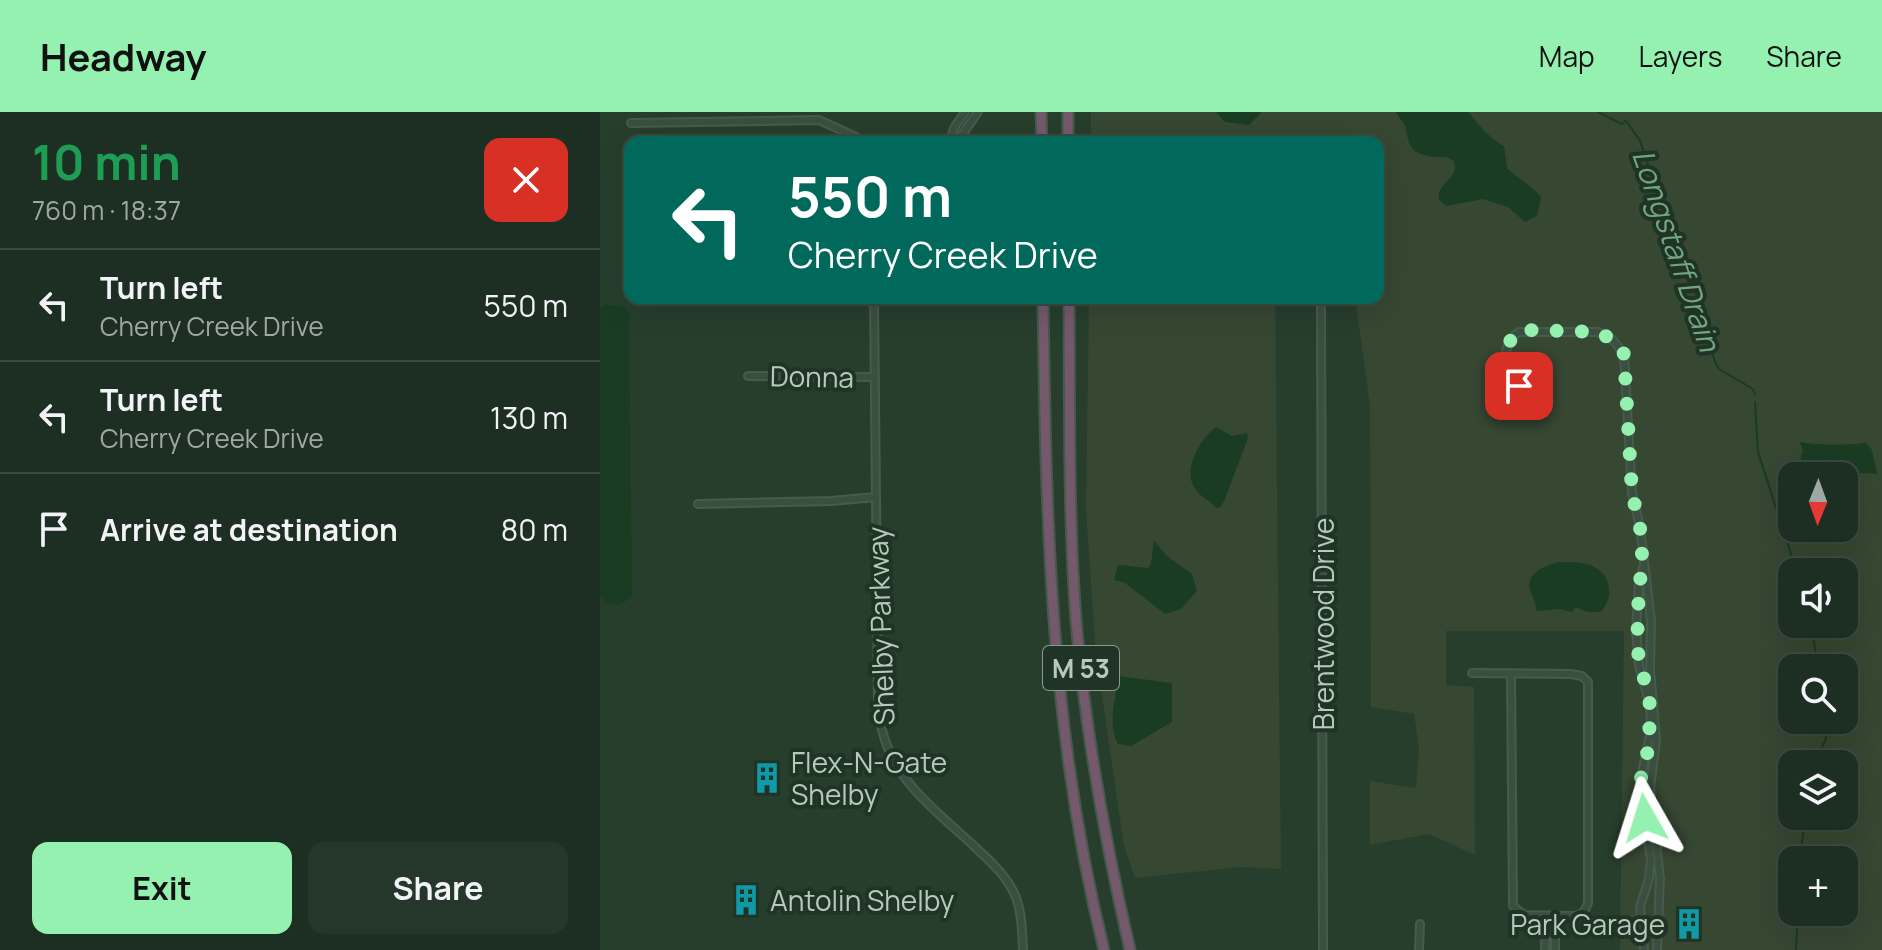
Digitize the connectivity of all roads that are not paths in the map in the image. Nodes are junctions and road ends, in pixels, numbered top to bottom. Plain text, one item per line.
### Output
1 (965, 112) edge
2 (978, 112) edge
3 (1041, 112) edge
4 (1068, 112) edge
5 (631, 123) dead end
6 (854, 136) edge
7 (951, 136) edge
8 (959, 136) edge
9 (1042, 136) edge
10 (1068, 136) edge
11 (874, 304) edge
12 (1043, 304) edge
13 (1069, 304) edge
14 (1321, 304) edge
15 (748, 376) dead end
16 (875, 377) junction
17 (1525, 387) dead end
18 (876, 497) junction
19 (698, 504) dead end
20 (1643, 568) junction
21 (1638, 600) junction
22 (1649, 600) junction
23 (1472, 673) dead end
24 (1511, 673) junction
25 (1652, 705) junction
26 (1653, 848) junction
27 (1546, 916) junction
28 (1555, 916) junction
29 (1420, 924) dead end
30 (1644, 941) junction
31 (1657, 941) junction
32 (1104, 948) edge
33 (1023, 950) edge
34 (1130, 950) edge
35 (1323, 950) edge
36 (1419, 950) edge
37 (1545, 950) edge
38 (1555, 950) edge
39 (1644, 950) edge
40 (1657, 950) edge

1 - 7 street
2 - 8 street
3 - 9 highway
4 - 10 highway
5 - 6 street
11 - 16 street, Shelby Parkway
12 - 32 highway, M 53
13 - 34 highway, M 53
14 - 35 street, Brentwood Drive
15 - 16 street, Donna
16 - 18 street, Shelby Parkway
17 - 20 street
18 - 19 street
18 - 33 street, Shelby Parkway
20 - 21 street
20 - 22 street
21 - 22 street
21 - 25 street
22 - 25 street
23 - 24 street
24 - 27 street
24 - 28 street
25 - 26 street
25 - 26 street
26 - 30 street
26 - 31 street
27 - 28 street
27 - 37 street
28 - 38 street
29 - 36 street
30 - 31 street
30 - 39 street
31 - 40 street

